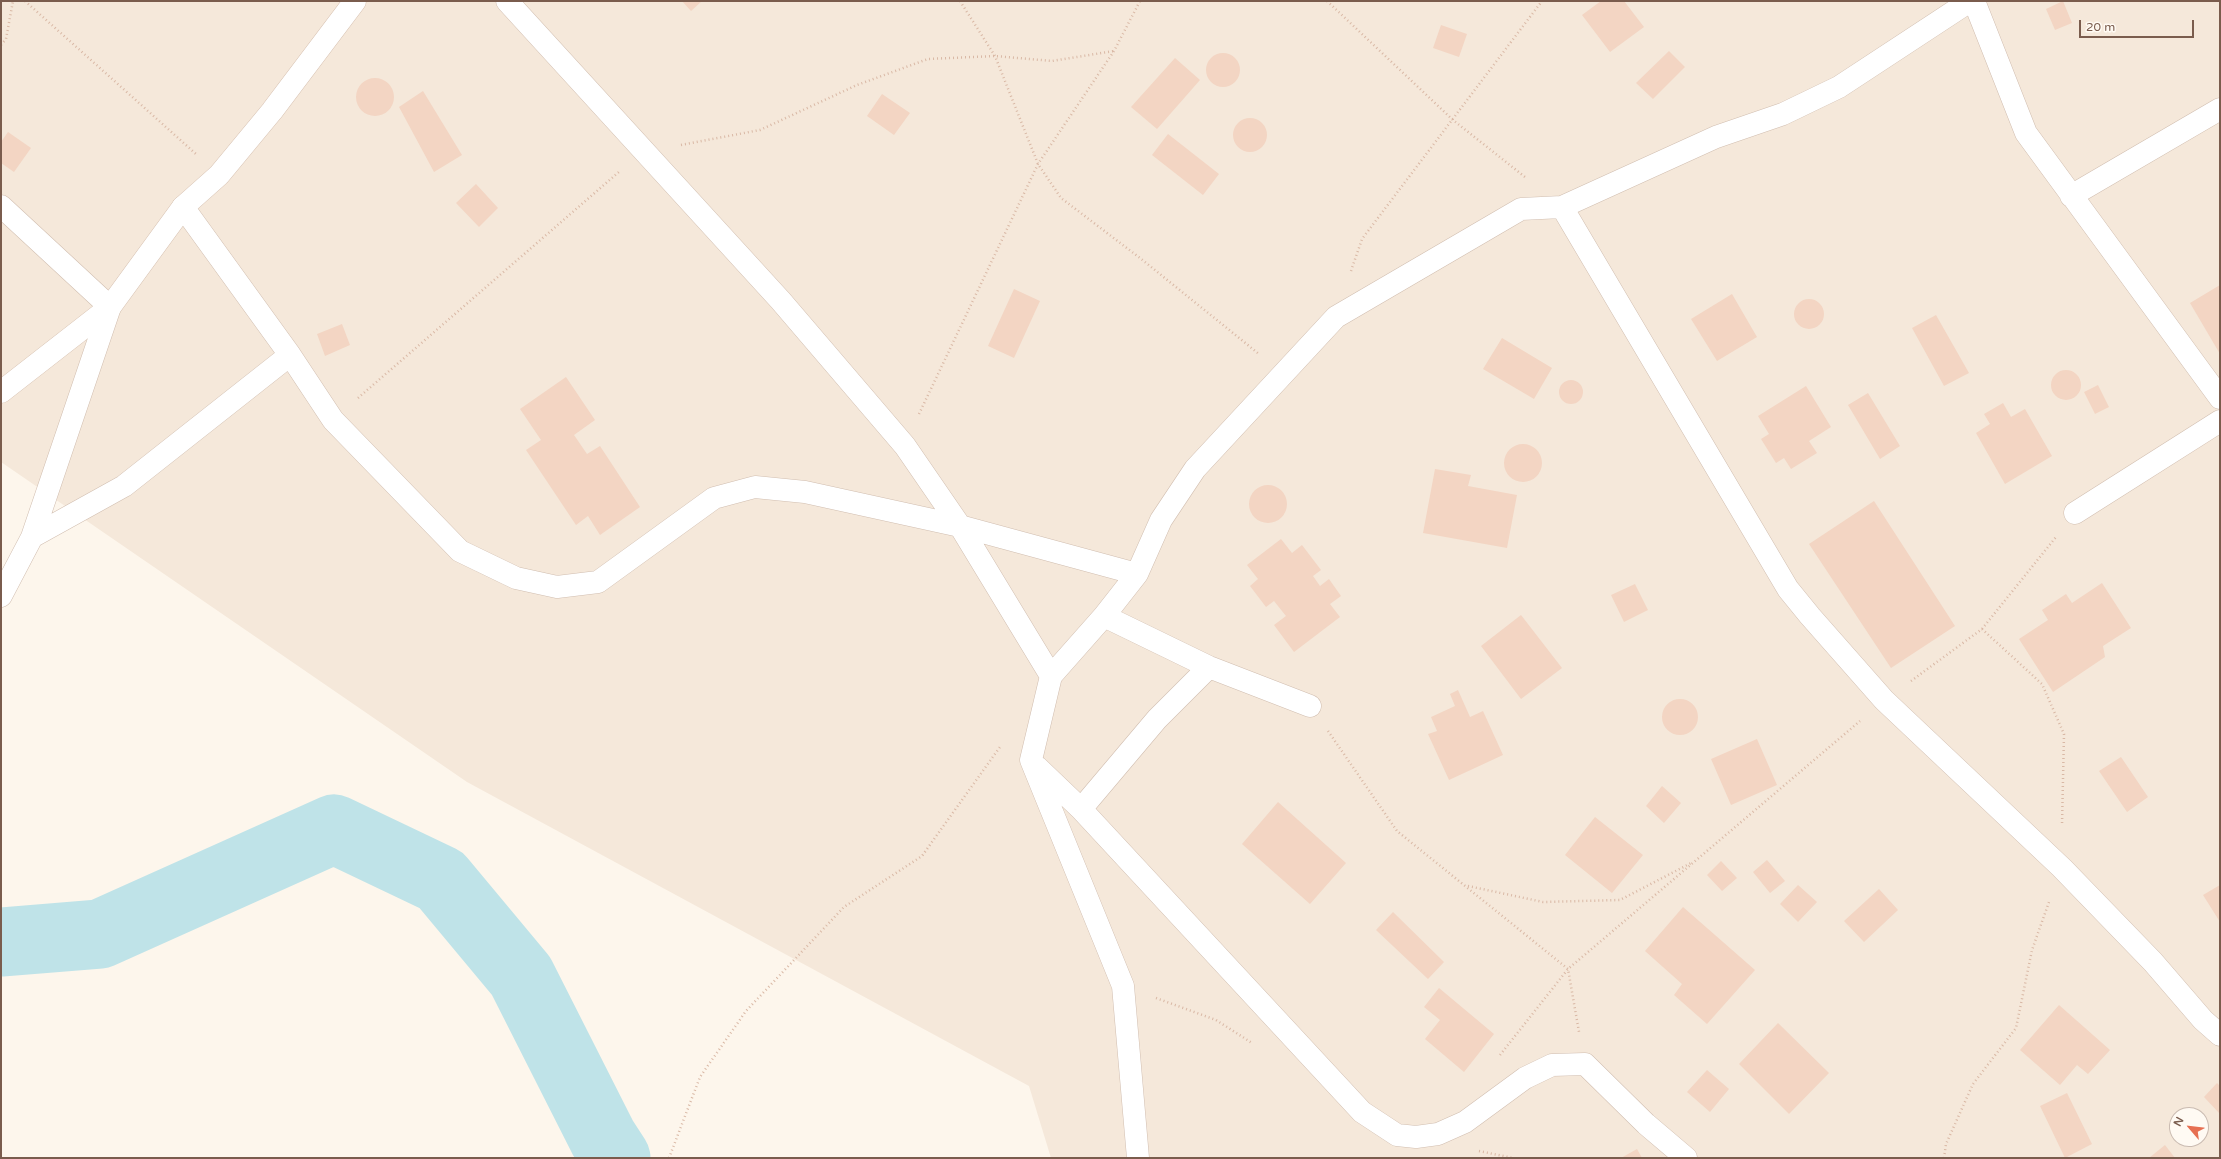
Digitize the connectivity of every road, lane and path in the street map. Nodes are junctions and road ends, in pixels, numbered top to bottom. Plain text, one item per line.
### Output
1 (13, 1) edge
2 (25, 1) edge
3 (355, 1) edge
4 (507, 1) edge
5 (960, 1) edge
6 (1140, 1) edge
7 (1327, 1) edge
8 (1542, 1) edge
9 (1970, 1) edge
10 (1974, 1) edge
11 (1, 45) edge
12 (2220, 109) edge
13 (1453, 120) junction
14 (1038, 164) junction
15 (219, 175) junction
16 (2071, 196) junction
17 (1, 206) edge
18 (184, 207) junction
19 (1562, 207) junction
20 (110, 307) junction
21 (1336, 317) junction
22 (290, 355) junction
23 (1283, 373) junction
24 (1, 392) edge
25 (2220, 398) edge
26 (2220, 421) edge
27 (905, 446) junction
28 (2075, 513) joint
29 (960, 526) junction
30 (32, 537) junction
31 (1137, 574) junction
32 (1, 596) edge
33 (1104, 616) junction
34 (1982, 629) junction
35 (1209, 667) junction
36 (1051, 676) junction
37 (1884, 700) junction
38 (1310, 706) joint
39 (1005, 740) dead end
40 (1031, 760) junction
41 (1081, 809) junction
42 (1697, 860) junction
43 (2062, 868) junction
44 (1467, 886) junction
45 (1568, 969) junction
46 (1123, 986) junction
47 (2220, 1035) edge
48 (1256, 1045) dead end
49 (1496, 1061) dead end
50 (1585, 1064) junction
51 (669, 1158) edge
52 (1138, 1158) edge
53 (1686, 1158) edge
54 (1944, 1158) edge

1 - 11 path
2 - 15 path
3 - 15 street
4 - 27 street
5 - 14 path
6 - 14 path
7 - 13 path
8 - 13 path
9 - 19 street
10 - 16 street
12 - 16 street
13 - 19 path
13 - 21 path
14 - 23 path
14 - 27 path
15 - 18 street
16 - 25 street
17 - 20 street
18 - 20 street
18 - 22 street
19 - 21 street
19 - 37 street
20 - 24 street
20 - 30 street
21 - 23 street
22 - 29 street
22 - 30 street
23 - 31 street
26 - 28 street
27 - 29 street
28 - 34 path
29 - 31 street
29 - 36 street
30 - 32 street
31 - 33 street
33 - 35 street
33 - 36 street
34 - 37 path
34 - 43 path
35 - 38 street
35 - 41 street
36 - 40 street
37 - 42 path
37 - 43 street
38 - 44 path
39 - 51 path
40 - 41 street
40 - 46 street
41 - 50 street
42 - 44 path
42 - 45 path
43 - 47 street
43 - 54 path
44 - 45 path
45 - 49 path
45 - 50 path
46 - 48 path
46 - 52 street
50 - 53 street

